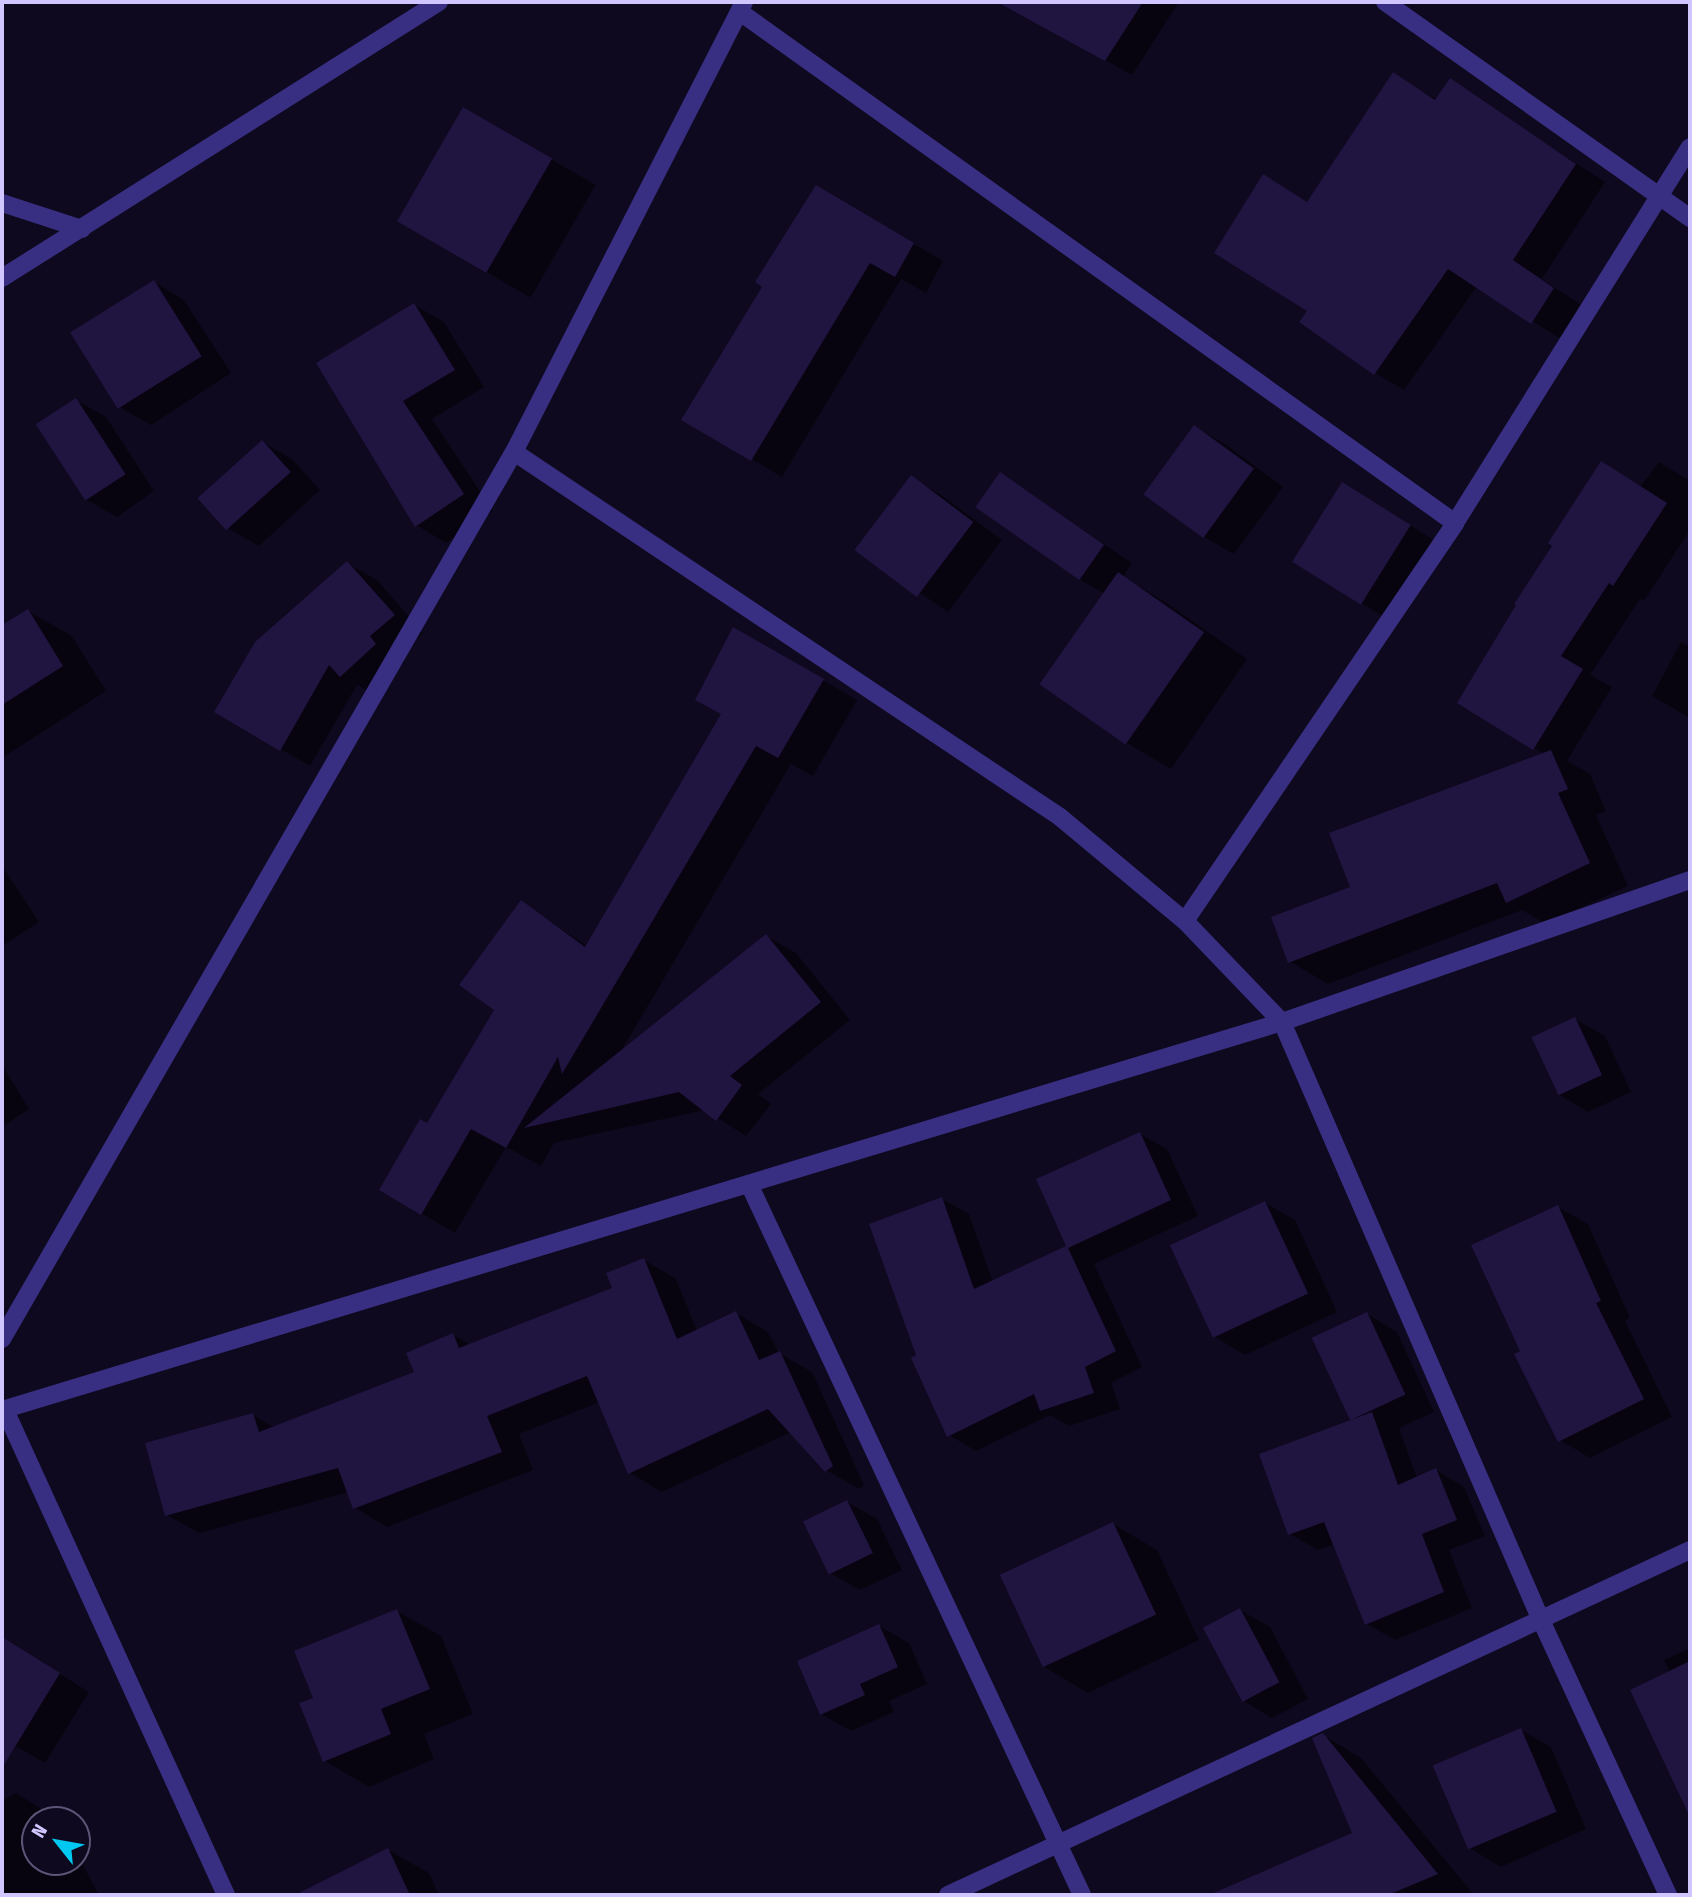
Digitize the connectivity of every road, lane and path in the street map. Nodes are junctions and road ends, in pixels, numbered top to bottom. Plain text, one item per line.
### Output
1 (439, 2) edge
2 (1385, 2) edge
3 (742, 7) edge
4 (1690, 147) edge
5 (1661, 195) junction
6 (2, 203) edge
7 (1690, 218) edge
8 (82, 229) junction
9 (2, 278) edge
10 (514, 452) junction
11 (1455, 523) junction
12 (1690, 880) edge
13 (1185, 921) junction
14 (1282, 1022) junction
15 (749, 1184) junction
16 (2, 1339) edge
17 (3, 1410) edge
18 (1690, 1550) edge
19 (1540, 1618) junction
20 (1058, 1843) junction
21 (226, 1895) edge
22 (947, 1895) edge
23 (1082, 1895) edge
24 (1668, 1895) edge

1 - 8 street
2 - 5 street
3 - 10 street
3 - 11 street
4 - 5 street
5 - 7 street
5 - 11 street
6 - 8 street
8 - 9 street
10 - 13 street
10 - 16 street
11 - 13 street
12 - 14 street
13 - 14 street
14 - 15 street
14 - 19 street
15 - 17 street
15 - 20 street
17 - 21 street
18 - 19 street
19 - 20 street
19 - 24 street
20 - 22 street
20 - 23 street

